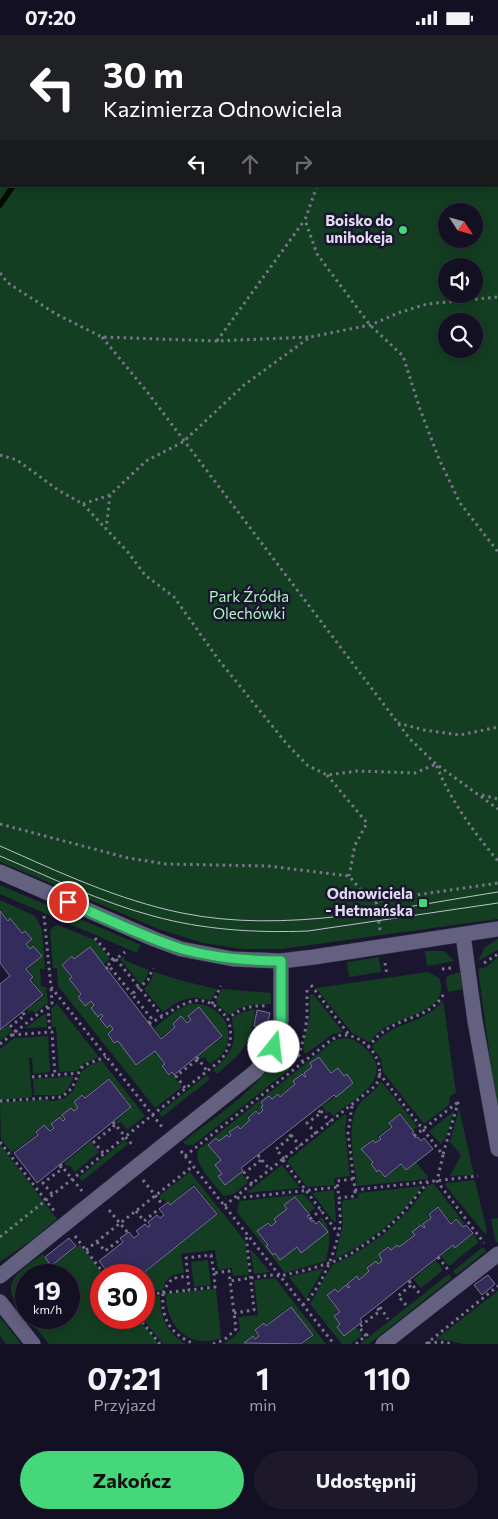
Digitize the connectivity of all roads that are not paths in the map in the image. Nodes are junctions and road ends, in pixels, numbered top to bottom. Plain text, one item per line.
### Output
1 (0, 873) edge
2 (498, 929) edge
3 (463, 935) junction
4 (281, 961) junction
5 (498, 1149) edge
6 (498, 1254) edge
7 (0, 1276) edge
8 (0, 1303) edge
9 (33, 1344) edge
10 (383, 1344) edge

1 - 4 street
2 - 3 street
3 - 4 street
3 - 5 street
4 - 7 street
6 - 10 street
8 - 9 street

